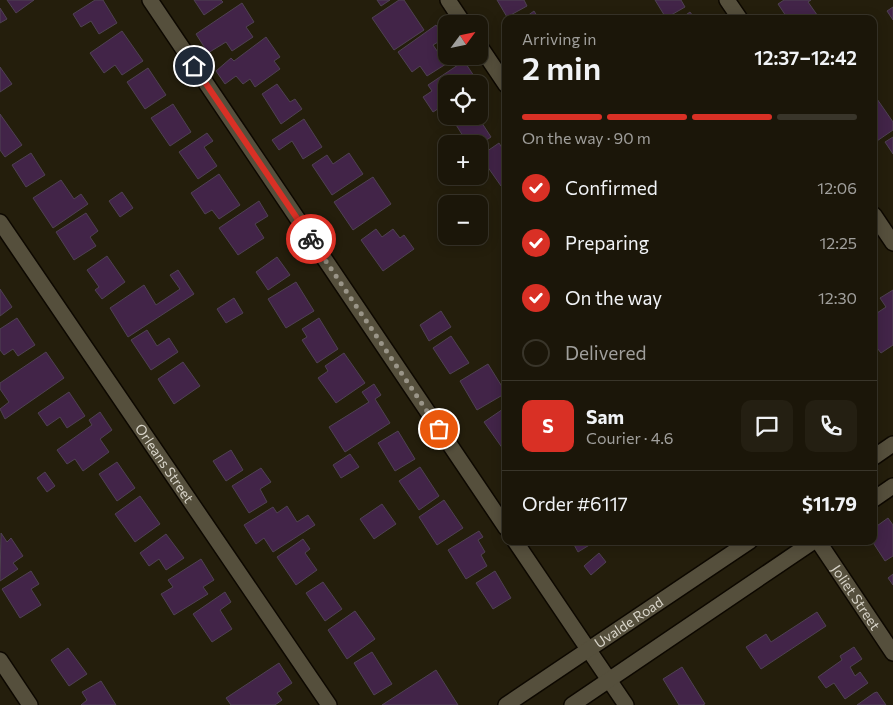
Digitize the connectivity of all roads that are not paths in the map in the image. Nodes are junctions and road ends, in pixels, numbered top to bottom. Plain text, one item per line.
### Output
1 (150, 0) edge
2 (448, 0) edge
3 (727, 0) edge
4 (458, 15) edge
5 (737, 15) edge
6 (488, 58) edge
7 (502, 79) edge
8 (877, 219) edge
9 (0, 222) edge
10 (893, 243) edge
11 (893, 444) edge
12 (877, 455) edge
13 (893, 486) edge
14 (877, 498) edge
15 (502, 522) edge
16 (518, 545) edge
17 (744, 545) edge
18 (808, 545) edge
19 (821, 545) edge
20 (588, 649) junction
21 (893, 653) edge
22 (0, 660) edge
23 (609, 680) junction
24 (30, 705) edge
25 (329, 705) edge
26 (506, 705) edge
27 (572, 705) edge
28 (626, 705) edge

1 - 15 street
2 - 4 street
3 - 5 street
6 - 7 street
8 - 10 street
9 - 25 street, Orleans Street
11 - 12 street
13 - 14 street
16 - 20 street
17 - 20 street, Uvalde Road
18 - 23 street
19 - 21 street, Joliet Street
20 - 23 street
20 - 26 street, Uvalde Road
22 - 24 street
23 - 27 street
23 - 28 street

